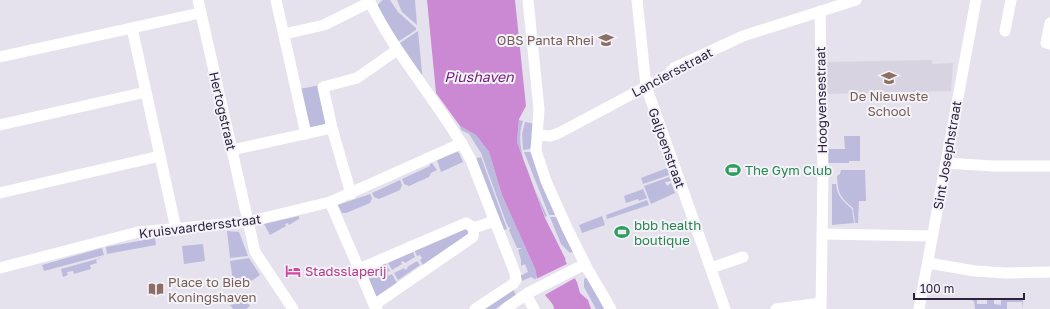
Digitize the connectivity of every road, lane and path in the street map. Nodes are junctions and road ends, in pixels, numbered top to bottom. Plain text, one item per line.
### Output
1 (198, 0) edge
2 (276, 0) edge
3 (528, 0) edge
4 (637, 0) edge
5 (856, 0) edge
6 (976, 0) edge
7 (1011, 0) edge
8 (369, 1) edge
9 (826, 6) edge
10 (200, 13) junction
11 (1050, 23) edge
12 (132, 28) junction
13 (1005, 31) dead end
14 (284, 34) junction
15 (1048, 44) edge
16 (397, 50) junction
17 (0, 57) edge
18 (646, 86) junction
19 (146, 92) junction
20 (0, 125) edge
21 (332, 128) junction
22 (306, 134) junction
23 (538, 135) junction
24 (462, 144) junction
25 (232, 150) junction
26 (160, 156) junction
27 (946, 163) junction
28 (1050, 166) edge
29 (0, 193) edge
30 (351, 194) junction
31 (330, 202) junction
32 (494, 221) junction
33 (247, 222) junction
34 (474, 228) junction
35 (176, 229) junction
36 (822, 234) junction
37 (932, 236) junction
38 (743, 258) dead end
39 (928, 263) junction
40 (580, 266) junction
41 (0, 268) edge
42 (711, 268) junction
43 (359, 269) junction
44 (1050, 272) edge
45 (526, 295) junction
46 (821, 306) edge
47 (376, 307) edge
48 (293, 309) edge
49 (475, 309) edge
50 (505, 309) edge
51 (534, 309) edge
52 (611, 309) edge
53 (725, 309) edge
54 (776, 309) edge
55 (919, 309) edge

1 - 10 street, Hertogstraat
2 - 14 street
3 - 23 street
4 - 18 street, Galjoenstraat
5 - 9 street, Lanciersstraat
6 - 27 street, Sint Josephstraat
7 - 13 street
8 - 14 street
8 - 16 street
9 - 18 street, Lanciersstraat
9 - 36 street, Hoogvensestraat
10 - 12 street
10 - 25 street, Hertogstraat
11 - 15 street
12 - 17 street
12 - 19 street
14 - 22 street
16 - 21 street
16 - 24 street
18 - 23 street, Lanciersstraat
18 - 42 street, Galjoenstraat
19 - 20 street
19 - 26 street
21 - 22 street
21 - 30 street
22 - 25 street
23 - 40 street
24 - 30 street, Kruisvaardersstraat
24 - 32 street
25 - 33 street, Hertogstraat
26 - 29 street
26 - 35 street
27 - 28 street
27 - 37 street, Sint Josephstraat
30 - 31 street, Kruisvaardersstraat
31 - 33 street, Kruisvaardersstraat
31 - 43 street
32 - 34 street
32 - 49 street
33 - 35 street, Kruisvaardersstraat
33 - 48 street, Hertogstraat
34 - 43 street
34 - 47 street
35 - 41 street, Kruisvaardersstraat
36 - 37 street
36 - 46 street, Hoogvensestraat
37 - 39 street, Sint Josephstraat
38 - 42 street
39 - 44 street
39 - 55 street, Sint Josephstraat
40 - 45 street
40 - 52 street
42 - 53 street, Galjoenstraat
43 - 47 street
45 - 50 street
45 - 51 street
46 - 54 street

